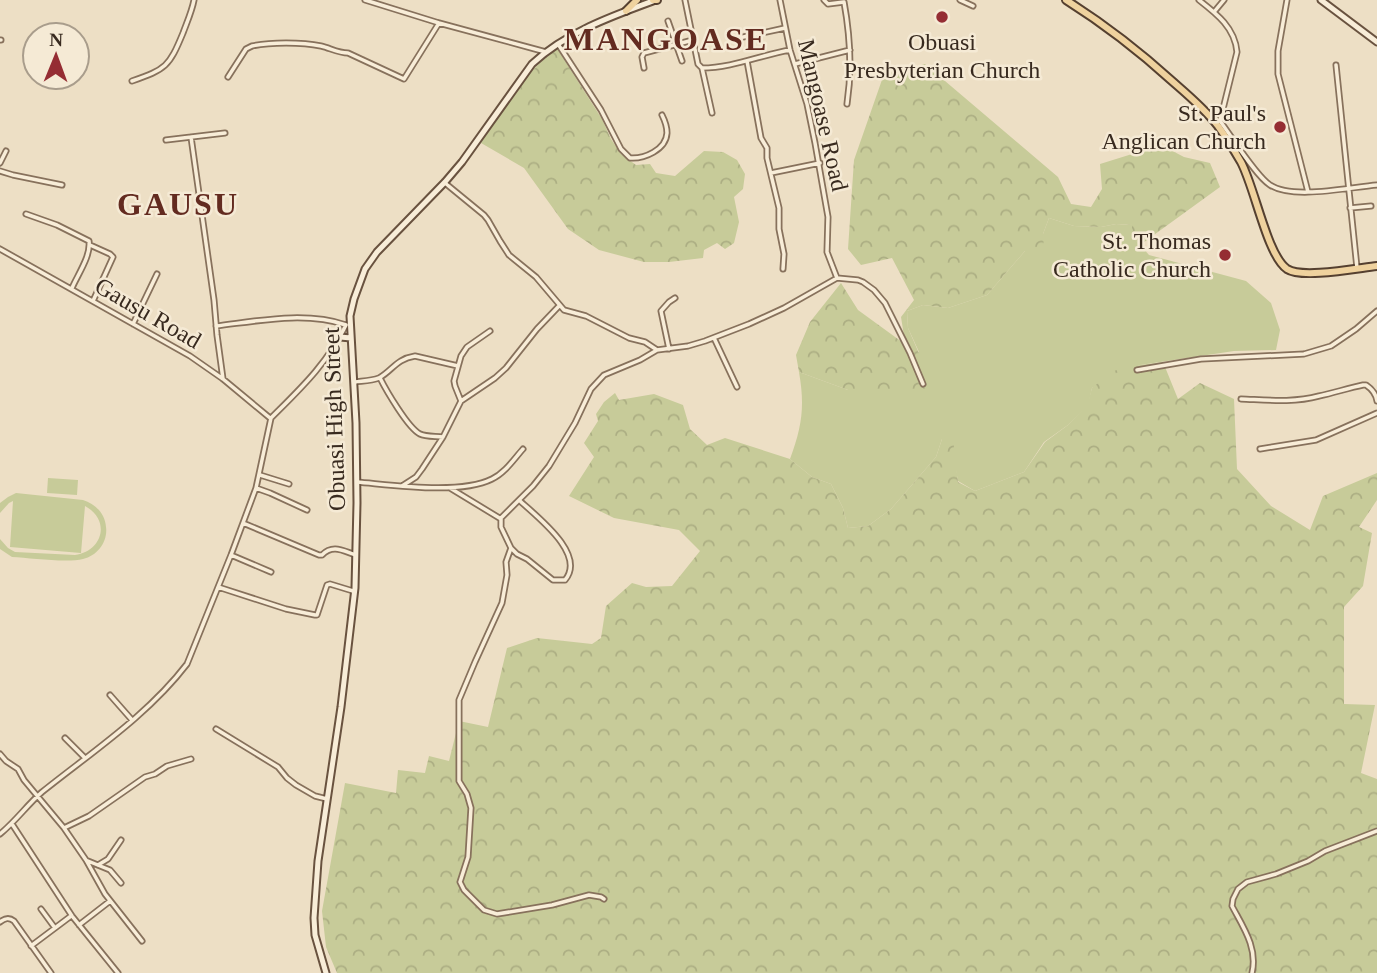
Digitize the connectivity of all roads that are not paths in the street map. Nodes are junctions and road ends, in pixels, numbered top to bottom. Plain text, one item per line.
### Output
1 (194, 0) edge
2 (365, 0) edge
3 (637, 0) edge
4 (654, 0) edge
5 (685, 0) edge
6 (780, 0) edge
7 (824, 0) edge
8 (960, 0) edge
9 (1066, 0) edge
10 (1083, 0) edge
11 (1199, 0) edge
12 (1224, 0) edge
13 (1287, 0) edge
14 (1321, 0) edge
15 (844, 1) edge
16 (973, 5) dead end
17 (1078, 8) junction
18 (626, 11) junction
19 (1214, 13) junction
20 (668, 21) dead end
21 (439, 23) junction
22 (785, 28) junction
23 (693, 40) junction
24 (734, 40) dead end
25 (1377, 42) edge
26 (558, 44) junction
27 (676, 44) junction
28 (790, 50) junction
29 (850, 50) junction
30 (546, 52) junction
31 (682, 61) dead end
32 (747, 61) junction
33 (795, 64) junction
34 (1336, 65) dead end
35 (644, 68) dead end
36 (702, 68) junction
37 (228, 77) dead end
38 (132, 81) dead end
39 (847, 104) dead end
40 (712, 113) dead end
41 (662, 115) dead end
42 (1219, 124) junction
43 (225, 133) dead end
44 (191, 137) junction
45 (166, 140) dead end
46 (6, 151) dead end
47 (0, 163) edge
48 (820, 163) junction
49 (0, 171) edge
50 (771, 173) junction
51 (445, 182) junction
52 (1377, 185) edge
53 (62, 186) dead end
54 (1349, 187) junction
55 (1308, 192) junction
56 (1371, 206) dead end
57 (1350, 208) junction
58 (26, 214) dead end
59 (90, 245) junction
60 (0, 248) edge
61 (1377, 266) edge
62 (1357, 268) junction
63 (783, 269) dead end
64 (157, 274) dead end
65 (837, 278) junction
66 (72, 289) junction
67 (674, 298) dead end
68 (93, 301) junction
69 (559, 306) junction
70 (1377, 311) edge
71 (350, 316) junction
72 (133, 324) junction
73 (346, 324) junction
74 (216, 326) junction
75 (490, 331) dead end
76 (340, 337) junction
77 (351, 338) junction
78 (714, 338) junction
79 (669, 349) junction
80 (657, 350) junction
81 (458, 366) junction
82 (1137, 370) dead end
83 (379, 377) junction
84 (223, 379) junction
85 (355, 382) junction
86 (923, 384) dead end
87 (737, 387) dead end
88 (1241, 399) dead end
89 (461, 401) junction
90 (1377, 407) edge
91 (271, 418) junction
92 (443, 437) junction
93 (523, 449) dead end
94 (1260, 449) dead end
95 (260, 475) junction
96 (357, 482) junction
97 (289, 484) dead end
98 (402, 486) junction
99 (256, 488) junction
100 (450, 488) junction
101 (519, 500) junction
102 (307, 510) dead end
103 (501, 519) junction
104 (243, 523) junction
105 (511, 548) junction
106 (231, 555) junction
107 (356, 555) junction
108 (271, 572) dead end
109 (218, 587) junction
110 (355, 591) junction
111 (110, 695) dead end
112 (132, 720) junction
113 (216, 729) dead end
114 (65, 738) dead end
115 (0, 754) edge
116 (85, 758) junction
117 (191, 759) dead end
118 (38, 796) junction
119 (327, 799) junction
120 (12, 824) junction
121 (64, 828) junction
122 (1377, 831) edge
123 (0, 834) edge
124 (121, 840) dead end
125 (86, 860) junction
126 (98, 864) junction
127 (121, 883) dead end
128 (604, 899) dead end
129 (110, 901) junction
130 (41, 909) dead end
131 (72, 916) junction
132 (0, 922) edge
133 (79, 925) junction
134 (55, 928) junction
135 (142, 941) dead end
136 (31, 946) junction
137 (51, 973) edge
138 (118, 973) edge
139 (326, 973) edge
140 (1252, 973) edge

1 - 38 street
2 - 21 street
3 - 18 main road
4 - 18 street, Obuasi High Street
5 - 23 street
6 - 22 street, Mangoase Road
7 - 15 street
8 - 16 street
9 - 17 main road
10 - 17 street
11 - 19 street
12 - 19 street
13 - 55 street
14 - 25 street
15 - 29 street
17 - 42 main road
18 - 26 street, Obuasi High Street
19 - 42 street
20 - 27 street
21 - 30 street
21 - 37 street
22 - 24 street
22 - 28 street, Mangoase Road
23 - 27 street
23 - 36 street
26 - 30 street, Obuasi High Street
26 - 41 street
27 - 31 street
27 - 35 street
28 - 32 street
28 - 33 street, Mangoase Road
29 - 33 street
29 - 39 street
30 - 51 street, Obuasi High Street
32 - 36 street
32 - 50 street
33 - 48 street, Mangoase Road
34 - 54 street
36 - 40 street
42 - 55 street
42 - 62 main road
43 - 44 street
44 - 45 street
44 - 74 street
46 - 47 street
48 - 50 street
48 - 65 street, Mangoase Road
49 - 53 street
50 - 63 street
51 - 69 street
51 - 71 street, Obuasi High Street
52 - 54 street
54 - 55 street
54 - 57 street
56 - 57 street
57 - 62 street
58 - 59 street
59 - 66 street
59 - 68 street
60 - 66 street, Gausu Road
61 - 62 main road
64 - 72 street
65 - 78 street
65 - 86 street
66 - 68 street, Gausu Road
67 - 79 street
68 - 72 street, Gausu Road
69 - 80 street
69 - 89 street
70 - 82 street
71 - 73 street
71 - 77 street, Obuasi High Street
72 - 84 street, Gausu Road
73 - 74 street
73 - 76 street
74 - 84 street
75 - 81 street
76 - 77 street
76 - 91 street
77 - 85 street, Obuasi High Street
78 - 79 street
78 - 87 street
79 - 80 street
80 - 101 street
81 - 83 street
81 - 89 street
83 - 85 street
83 - 92 street
84 - 91 street, Gausu Road
85 - 96 street, Obuasi High Street
88 - 90 street
89 - 92 street
90 - 94 street
91 - 95 street
92 - 98 street
93 - 100 street
95 - 97 street
95 - 99 street
96 - 98 street
96 - 107 street, Obuasi High Street
98 - 100 street
99 - 102 street
99 - 104 street
100 - 103 street
101 - 103 street
101 - 105 street
103 - 105 street
104 - 106 street
104 - 107 street
105 - 128 street
106 - 108 street
106 - 109 street
107 - 110 street, Obuasi High Street
109 - 110 street
109 - 112 street
110 - 119 street, Obuasi High Street
111 - 112 street
112 - 116 street
113 - 119 street
114 - 116 street
115 - 118 street
116 - 118 street
117 - 121 street
118 - 120 street
118 - 121 street
119 - 139 street, Obuasi High Street
120 - 123 street
120 - 131 street
121 - 125 street
122 - 140 street
124 - 126 street
125 - 126 street
125 - 129 street
126 - 127 street
129 - 133 street
129 - 135 street
130 - 134 street
131 - 133 street
131 - 134 street
132 - 136 street
133 - 138 street
134 - 136 street
136 - 137 street

